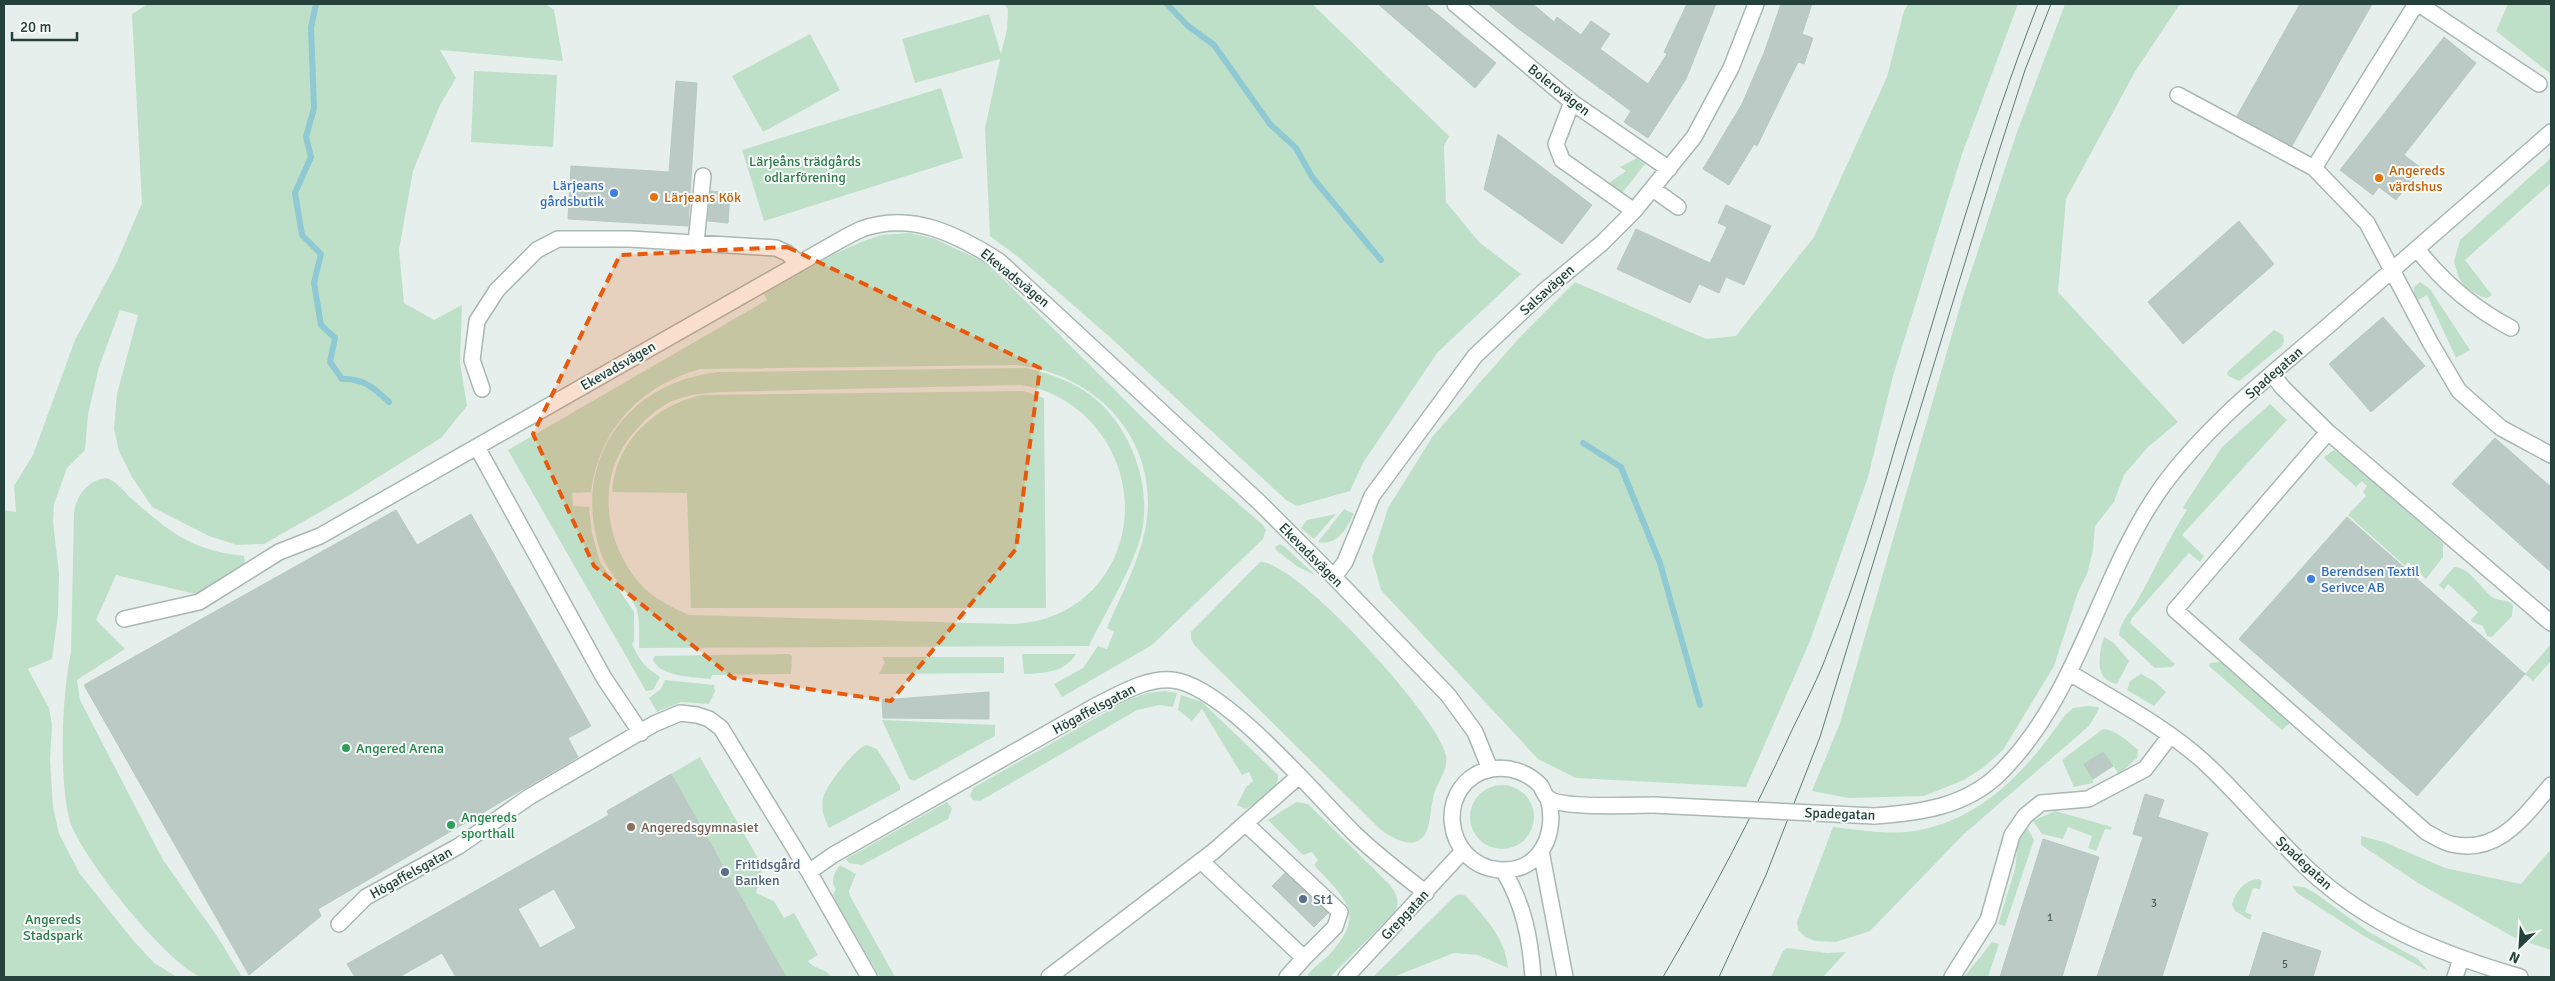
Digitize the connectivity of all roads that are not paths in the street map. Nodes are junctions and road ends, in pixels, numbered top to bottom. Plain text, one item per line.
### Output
1 (1455, 4) edge
2 (1756, 4) edge
3 (2418, 4) edge
4 (2539, 84) dead end
5 (2178, 95) dead end
6 (1572, 102) junction
7 (2551, 132) edge
8 (2314, 168) junction
9 (1669, 169) junction
10 (703, 176) dead end
11 (1653, 189) junction
12 (1678, 207) dead end
13 (1634, 211) junction
14 (696, 242) junction
15 (2417, 249) junction
16 (799, 263) junction
17 (2391, 271) junction
18 (2511, 328) dead end
19 (2272, 374) junction
20 (482, 389) dead end
21 (2328, 432) junction
22 (477, 447) junction
23 (2551, 455) edge
24 (1334, 577) junction
25 (124, 619) dead end
26 (2551, 623) edge
27 (2070, 673) junction
28 (641, 733) junction
29 (2170, 736) junction
30 (1490, 769) junction
31 (1299, 776) junction
32 (2551, 785) edge
33 (1548, 798) junction
34 (1246, 824) junction
35 (1463, 851) junction
36 (1542, 851) junction
37 (1201, 861) junction
38 (1504, 870) junction
39 (809, 872) junction
40 (1426, 893) junction
41 (339, 924) dead end
42 (1304, 958) junction
43 (2460, 959) junction
44 (868, 977) edge
45 (1050, 977) edge
46 (1287, 977) edge
47 (1346, 977) edge
48 (1534, 977) edge
49 (1565, 977) edge
50 (1952, 977) edge
51 (2455, 977) edge
52 (2520, 977) edge

1 - 6 street, Bolerovägen
2 - 9 street, Salsavägen
3 - 4 street
3 - 8 street
5 - 8 street
6 - 9 street, Bolerovägen
6 - 13 street
7 - 15 street, Spadegatan
8 - 17 street
9 - 11 street, Salsavägen
10 - 14 street
11 - 12 street
11 - 13 street, Salsavägen
13 - 24 street, Salsavägen
14 - 16 street
14 - 20 street
15 - 17 street, Spadegatan
15 - 18 street
16 - 22 street, Ekevadsvägen
16 - 24 street, Ekevadsvägen
17 - 19 street, Spadegatan
17 - 23 street
19 - 21 street
19 - 27 street, Spadegatan
21 - 26 street
21 - 32 street
22 - 25 street, Ekevadsvägen
22 - 28 street
24 - 30 street, Ekevadsvägen
27 - 29 street, Spadegatan
27 - 33 street, Spadegatan, bridge
28 - 39 street, Högaffelsgatan
28 - 41 street, Högaffelsgatan
29 - 43 street, Spadegatan
29 - 50 street
30 - 33 street
30 - 35 street
31 - 34 street
31 - 39 street, Högaffelsgatan
31 - 40 street, Högaffelsgatan
33 - 36 street
34 - 37 street
34 - 42 street
35 - 38 street
35 - 40 street, Grepgatan
36 - 38 street
36 - 49 street
37 - 42 street
37 - 45 street
38 - 48 street
39 - 44 street, Högaffelsgatan
40 - 47 street, Grepgatan
42 - 46 street
43 - 51 street
43 - 52 street, Spadegatan

